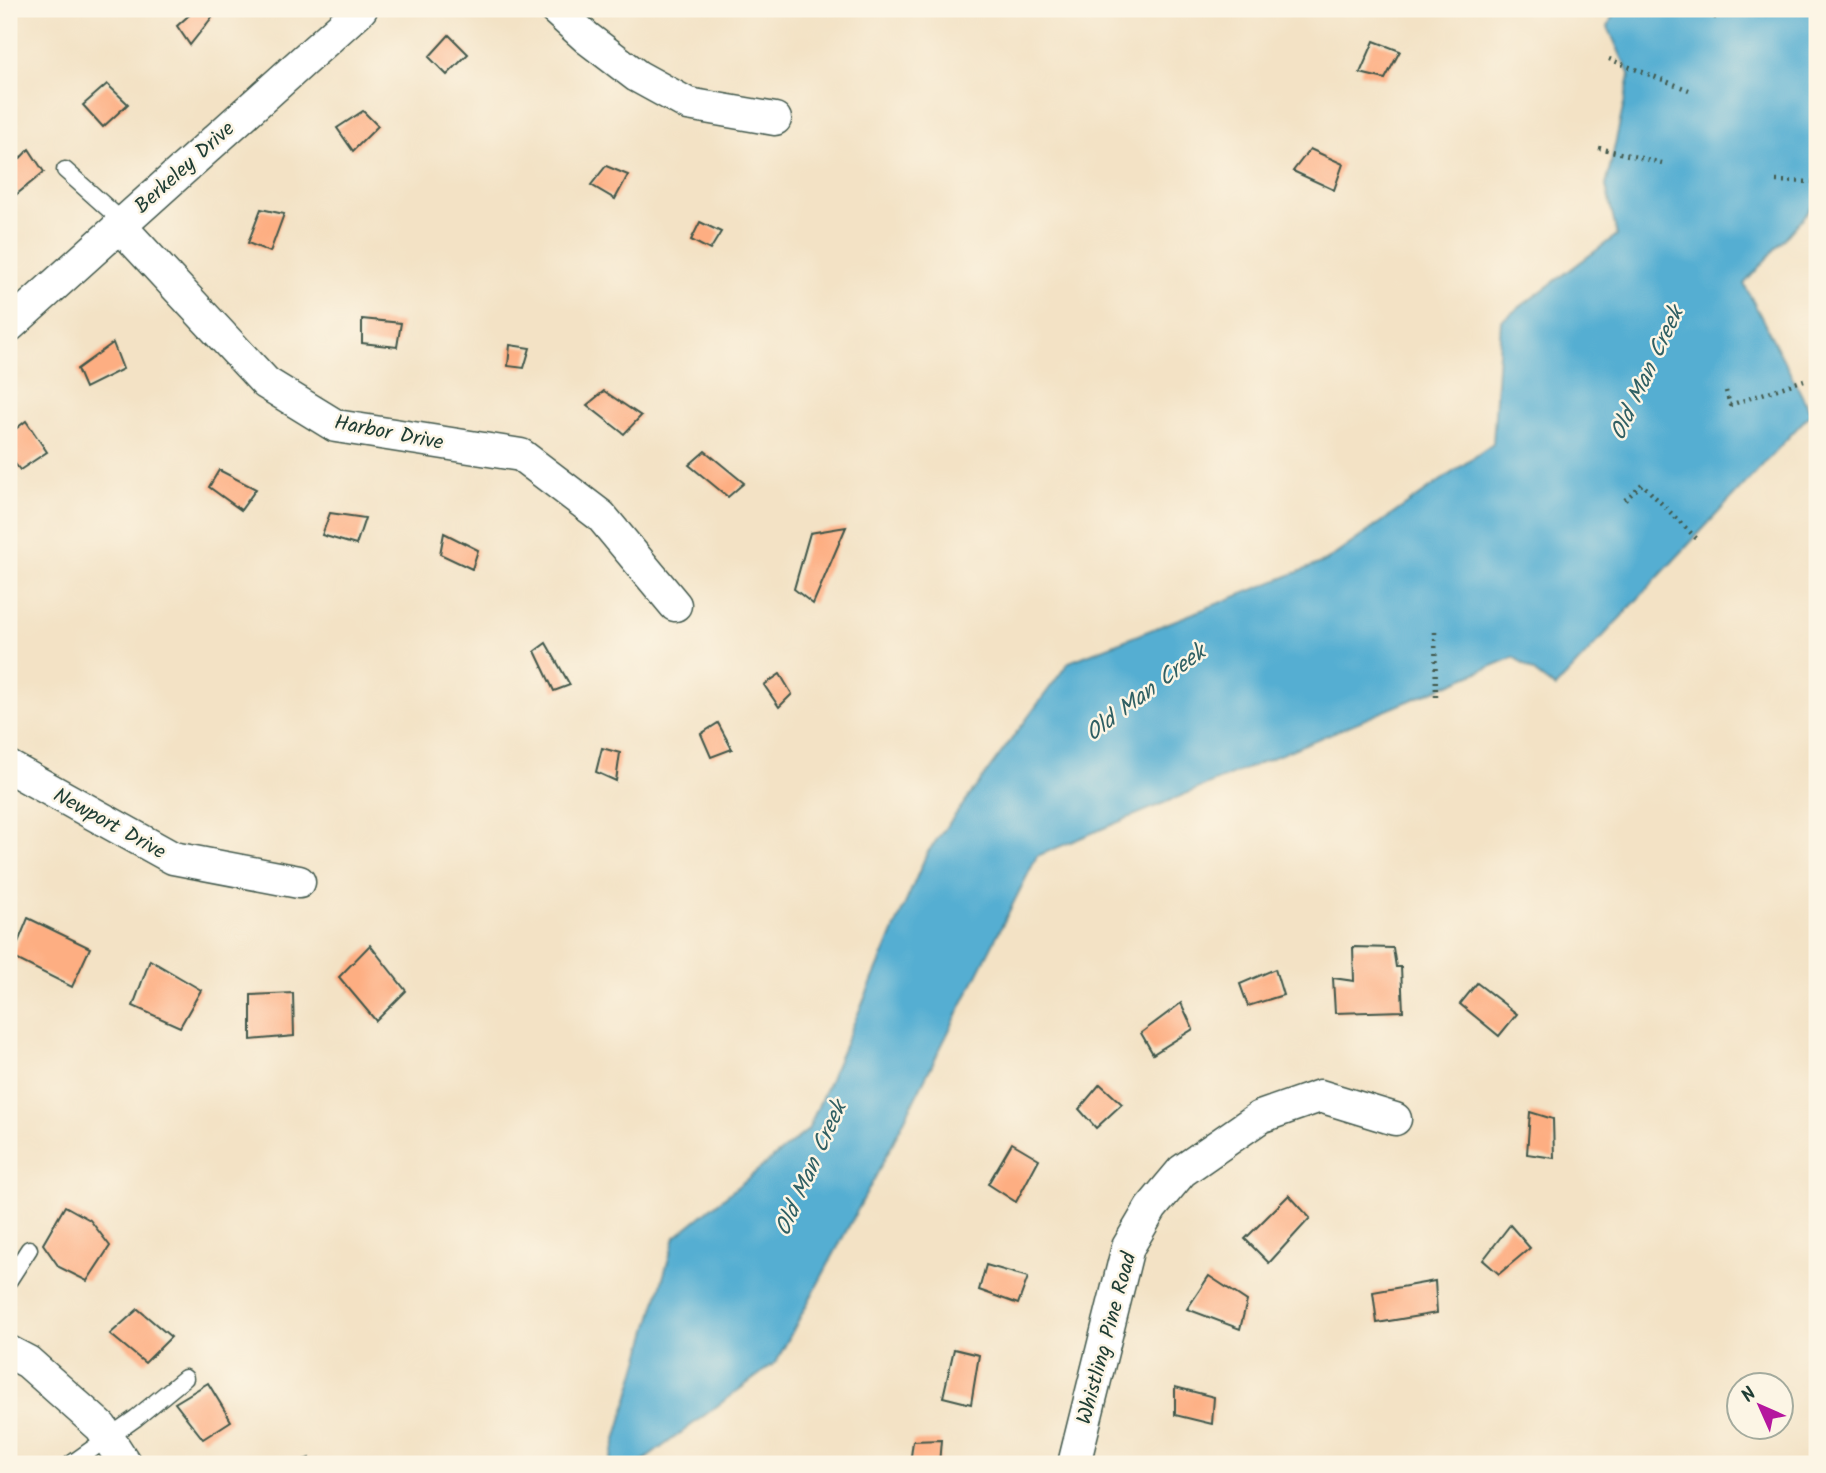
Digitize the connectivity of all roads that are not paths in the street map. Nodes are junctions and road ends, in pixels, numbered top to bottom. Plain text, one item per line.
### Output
1 (361, 9) edge
2 (555, 9) edge
3 (775, 119) dead end
4 (65, 170) dead end
5 (121, 223) junction
6 (9, 326) edge
7 (675, 605) dead end
8 (9, 767) edge
9 (299, 882) dead end
10 (1395, 1119) dead end
11 (29, 1249) dead end
12 (9, 1280) edge
13 (9, 1352) edge
14 (185, 1378) dead end
15 (108, 1438) junction
16 (71, 1464) edge
17 (125, 1464) edge
18 (1074, 1464) edge

1 - 5 street, Berkeley Drive
2 - 3 street
4 - 5 lane
5 - 6 street, Berkeley Drive
5 - 7 street, Harbor Drive
8 - 9 street, Newport Drive
10 - 18 street, Whistling Pine Road
11 - 12 lane
13 - 15 street
14 - 15 lane
15 - 16 lane
15 - 17 street

